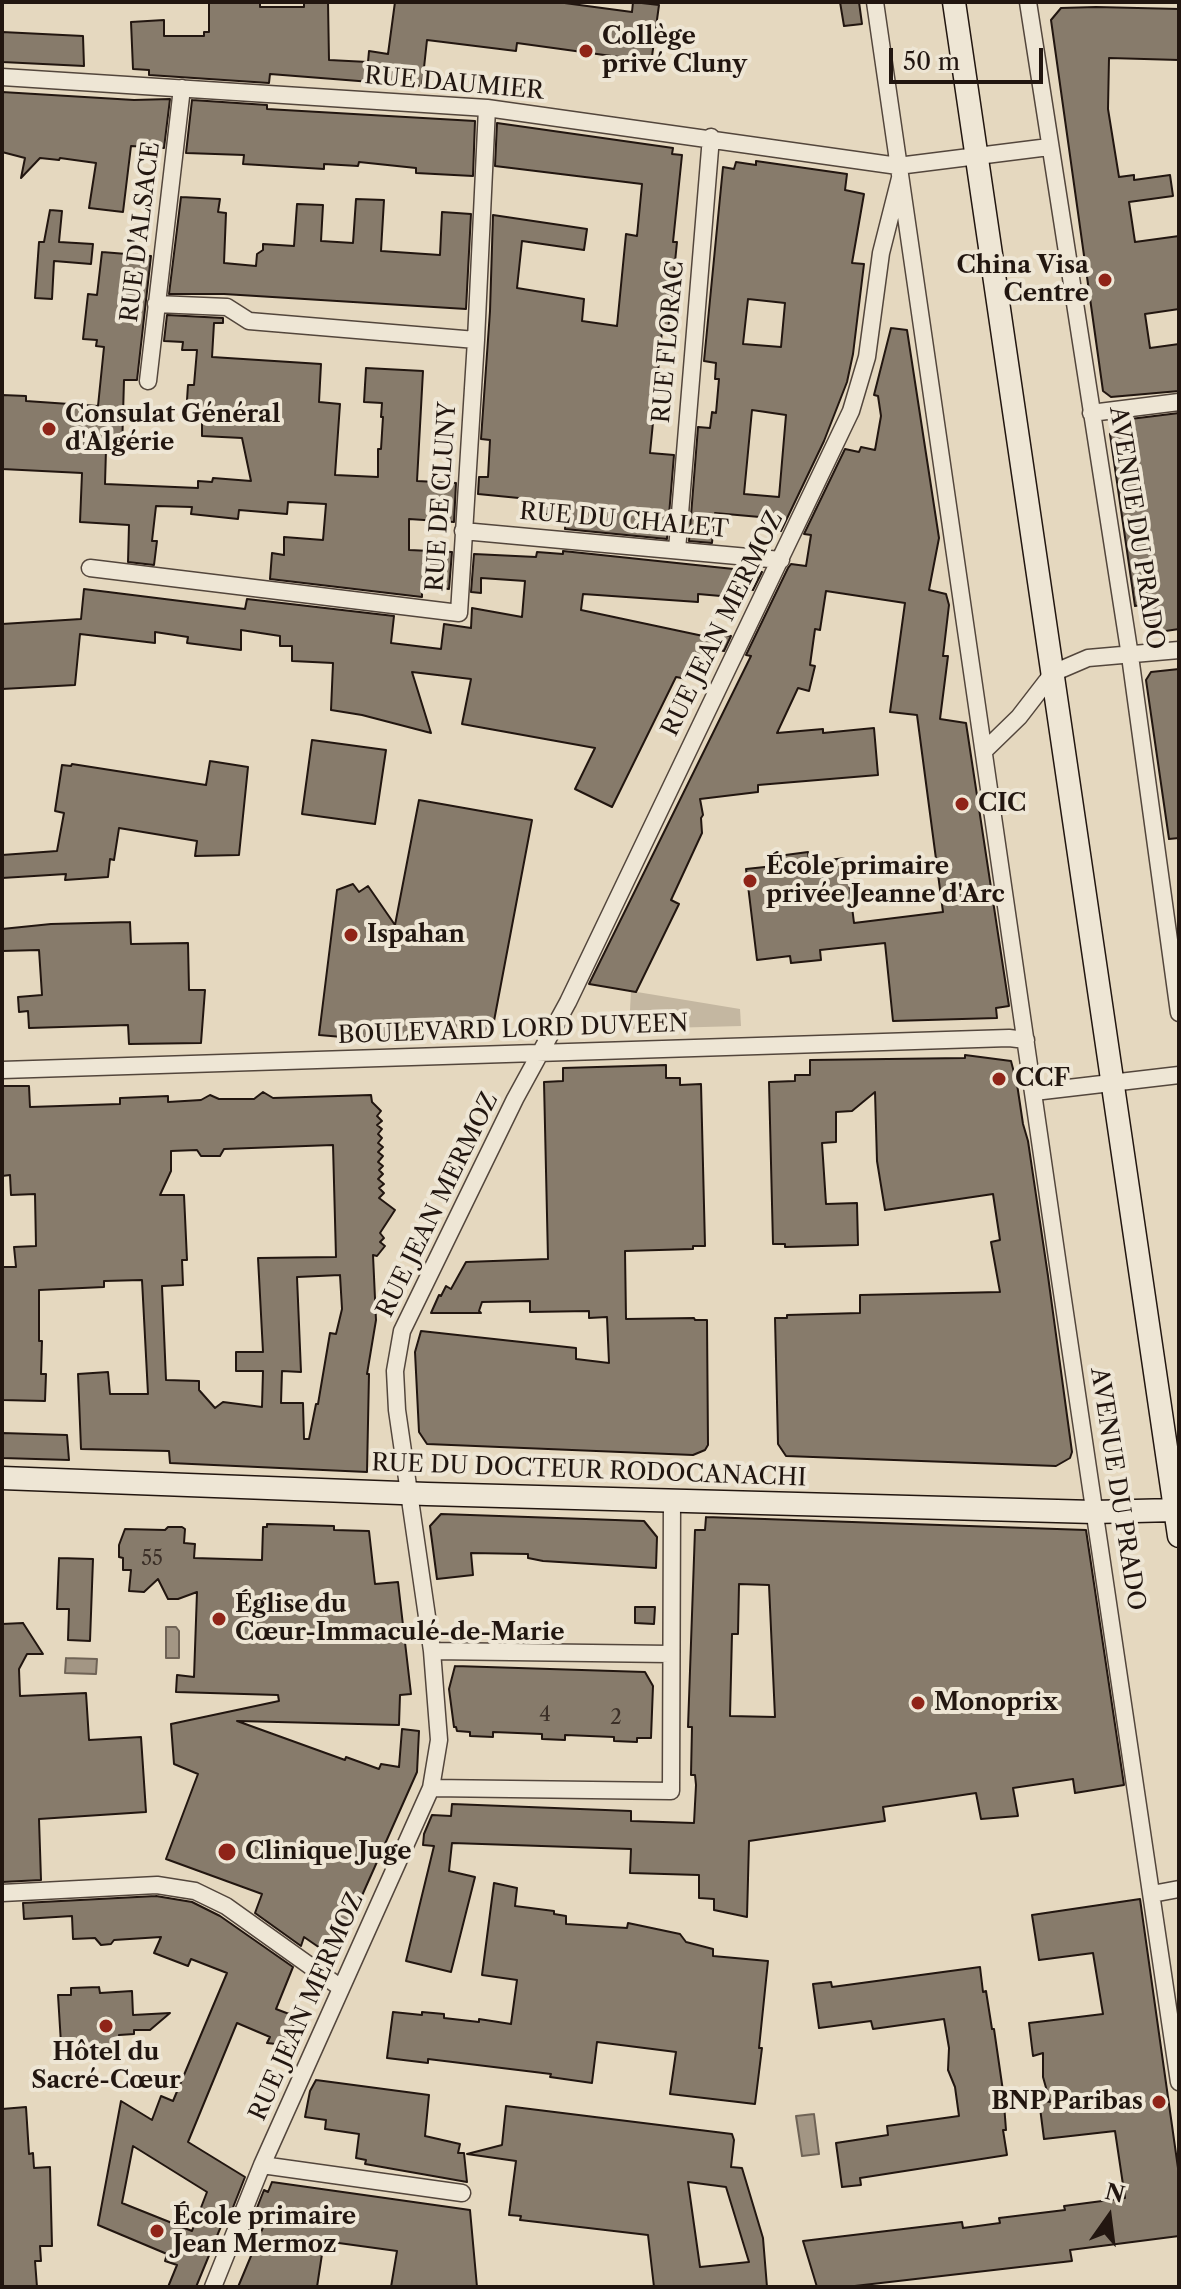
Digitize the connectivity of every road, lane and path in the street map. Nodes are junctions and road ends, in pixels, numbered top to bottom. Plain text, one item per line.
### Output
1 (875, 2) edge
2 (954, 2) edge
3 (1028, 2) edge
4 (2, 77) edge
5 (182, 88) junction
6 (487, 108) junction
7 (711, 137) junction
8 (1049, 147) junction
9 (976, 155) junction
10 (899, 172) junction
11 (156, 304) junction
12 (476, 340) junction
13 (148, 381) dead end
14 (1179, 402) edge
15 (1091, 413) junction
16 (463, 531) junction
17 (677, 550) junction
18 (781, 560) junction
19 (90, 568) dead end
20 (1179, 650) edge
21 (1130, 656) junction
22 (1053, 673) junction
23 (984, 751) junction
24 (1175, 942) edge
25 (1179, 1013) edge
26 (1026, 1040) junction
27 (540, 1052) junction
28 (2, 1070) edge
29 (1179, 1075) edge
30 (1113, 1083) junction
31 (1034, 1092) junction
32 (2, 1478) edge
33 (410, 1493) junction
34 (672, 1499) junction
35 (1177, 1510) edge
36 (1094, 1512) junction
37 (1179, 1536) edge
38 (432, 1651) junction
39 (670, 1654) junction
40 (431, 1788) junction
41 (1179, 1889) edge
42 (2, 1893) edge
43 (1152, 1894) junction
44 (341, 1988) junction
45 (1179, 2082) edge
46 (262, 2165) junction
47 (462, 2193) dead end
48 (213, 2287) edge

1 - 10 street, AVENUE DU PRADO
2 - 9 main road
3 - 8 street, AVENUE DU PRADO
4 - 5 street, RUE DAUMIER
5 - 6 street, RUE DAUMIER
5 - 11 street, RUE D'ALSACE
6 - 7 street, RUE DAUMIER
6 - 12 street, RUE DE CLUNY
7 - 10 street, RUE DAUMIER
7 - 17 street, RUE FLORAC
8 - 9 street
8 - 15 street, AVENUE DU PRADO
9 - 10 street
9 - 22 main road
10 - 18 street, RUE JEAN MERMOZ
10 - 23 street, AVENUE DU PRADO
11 - 12 street
11 - 13 street, RUE D'ALSACE
12 - 16 street, RUE DE CLUNY
14 - 15 street
15 - 21 street, AVENUE DU PRADO
16 - 17 street, RUE DU CHALET
16 - 19 street, RUE DE CLUNY
17 - 18 street, RUE DU CHALET
18 - 27 street, RUE JEAN MERMOZ
20 - 21 street
21 - 22 street
21 - 24 street, AVENUE DU PRADO
22 - 23 street
22 - 30 main road
23 - 26 street, AVENUE DU PRADO
24 - 25 street, AVENUE DU PRADO
26 - 27 street, BOULEVARD LORD DUVEEN
26 - 31 street, AVENUE DU PRADO
27 - 28 street, BOULEVARD LORD DUVEEN
27 - 33 street, RUE JEAN MERMOZ
29 - 30 street
30 - 31 street
30 - 35 main road
31 - 36 street, AVENUE DU PRADO
32 - 33 main road, RUE DU DOCTEUR RODOCANACHI
33 - 34 main road, RUE DU DOCTEUR RODOCANACHI
33 - 38 street, RUE JEAN MERMOZ
34 - 36 main road, RUE DU DOCTEUR RODOCANACHI
34 - 39 street
35 - 36 main road, RUE DU DOCTEUR RODOCANACHI
35 - 37 main road
36 - 43 street, AVENUE DU PRADO
38 - 39 street
38 - 40 street, RUE JEAN MERMOZ
39 - 40 street
40 - 44 street, RUE JEAN MERMOZ
41 - 43 street
42 - 44 street
43 - 45 street, AVENUE DU PRADO
44 - 46 street, RUE JEAN MERMOZ
46 - 47 street
46 - 48 street, RUE JEAN MERMOZ

